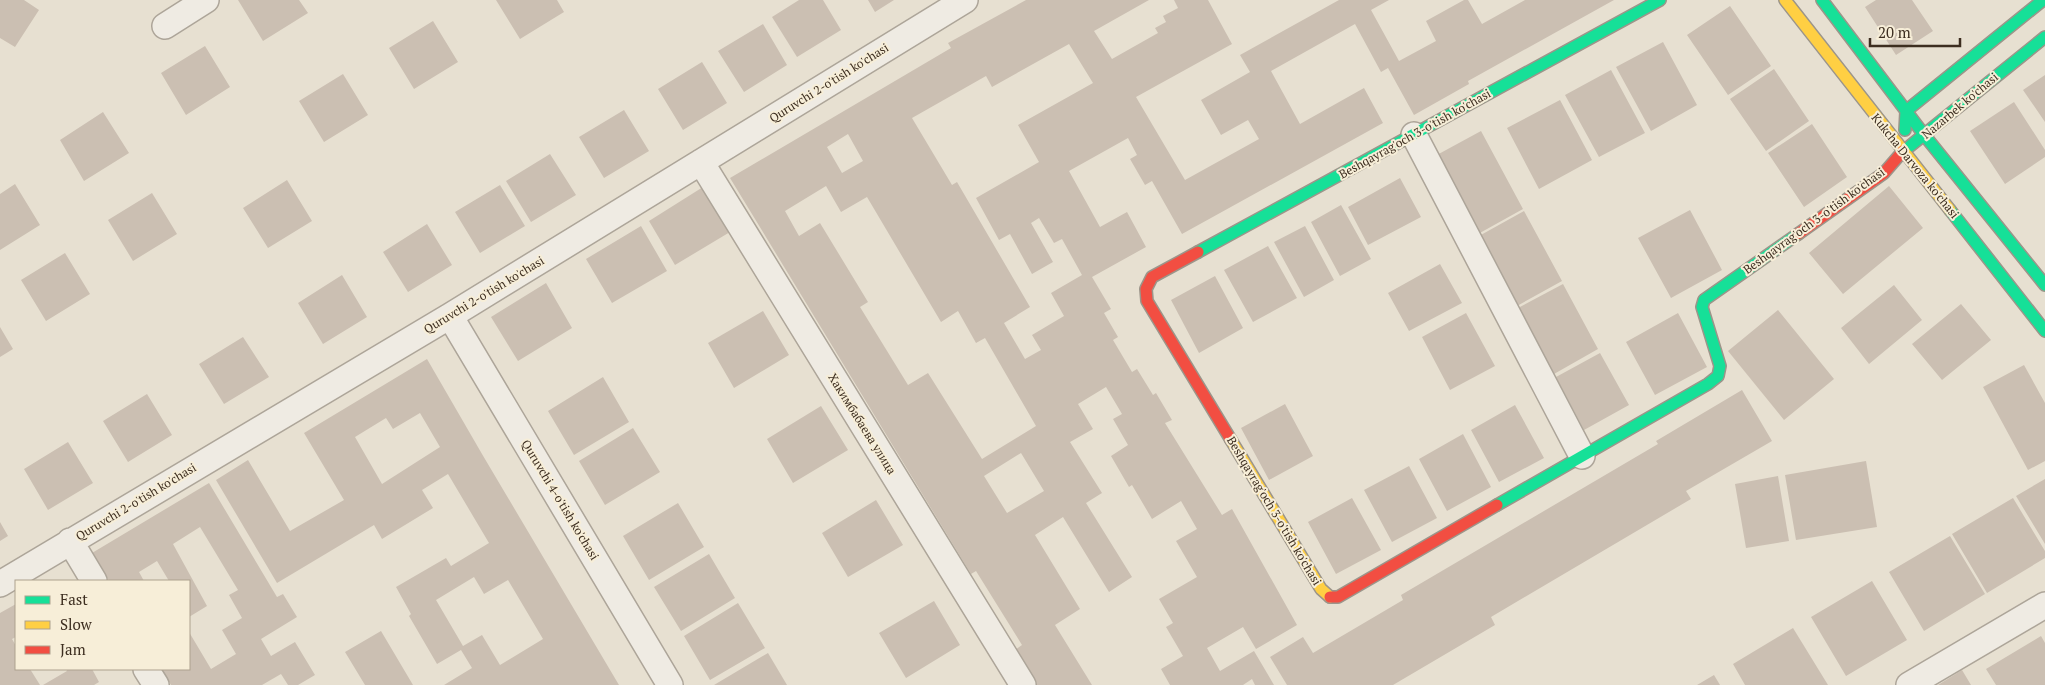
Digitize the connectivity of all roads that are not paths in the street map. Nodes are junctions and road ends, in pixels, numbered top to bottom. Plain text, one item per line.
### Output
1 (206, 0) edge
2 (965, 0) edge
3 (1660, 0) edge
4 (1785, 0) edge
5 (1822, 0) edge
6 (2042, 0) edge
7 (165, 26) dead end
8 (2045, 37) edge
9 (1906, 110) junction
10 (1414, 135) junction
11 (1925, 136) junction
12 (1903, 151) junction
13 (701, 162) junction
14 (2045, 286) edge
15 (450, 316) junction
16 (2045, 331) edge
17 (1582, 456) junction
18 (70, 541) junction
19 (93, 580) edge
20 (0, 584) edge
21 (2045, 605) edge
22 (147, 670) edge
23 (156, 685) edge
24 (670, 685) edge
25 (1023, 685) edge
26 (1909, 685) edge

1 - 7 street
2 - 13 street, Quruvchi 2-o'tish ko'chasi
3 - 10 street, Beshqayrag'och 3-o'tish ko'chasi
4 - 12 street, Kukcha Darvoza ko'chasi
5 - 9 street
6 - 9 street
8 - 11 street, Nazarbek ko'chasi
9 - 11 street
9 - 12 street, Nazarbek ko'chasi
10 - 17 street
10 - 17 street, Beshqayrag'och 3-o'tish ko'chasi
11 - 12 street, Nazarbek ko'chasi
11 - 14 street
12 - 16 street, Kukcha Darvoza ko'chasi
12 - 17 street, Beshqayrag'och 3-o'tish ko'chasi
13 - 15 street, Quruvchi 2-o'tish ko'chasi
13 - 25 street, Хакимбабаева улица
15 - 18 street, Quruvchi 2-o'tish ko'chasi
15 - 24 street, Quruvchi 4-o'tish ko'chasi
18 - 19 street
18 - 20 street, Quruvchi 2-o'tish ko'chasi
21 - 26 street
22 - 23 street

